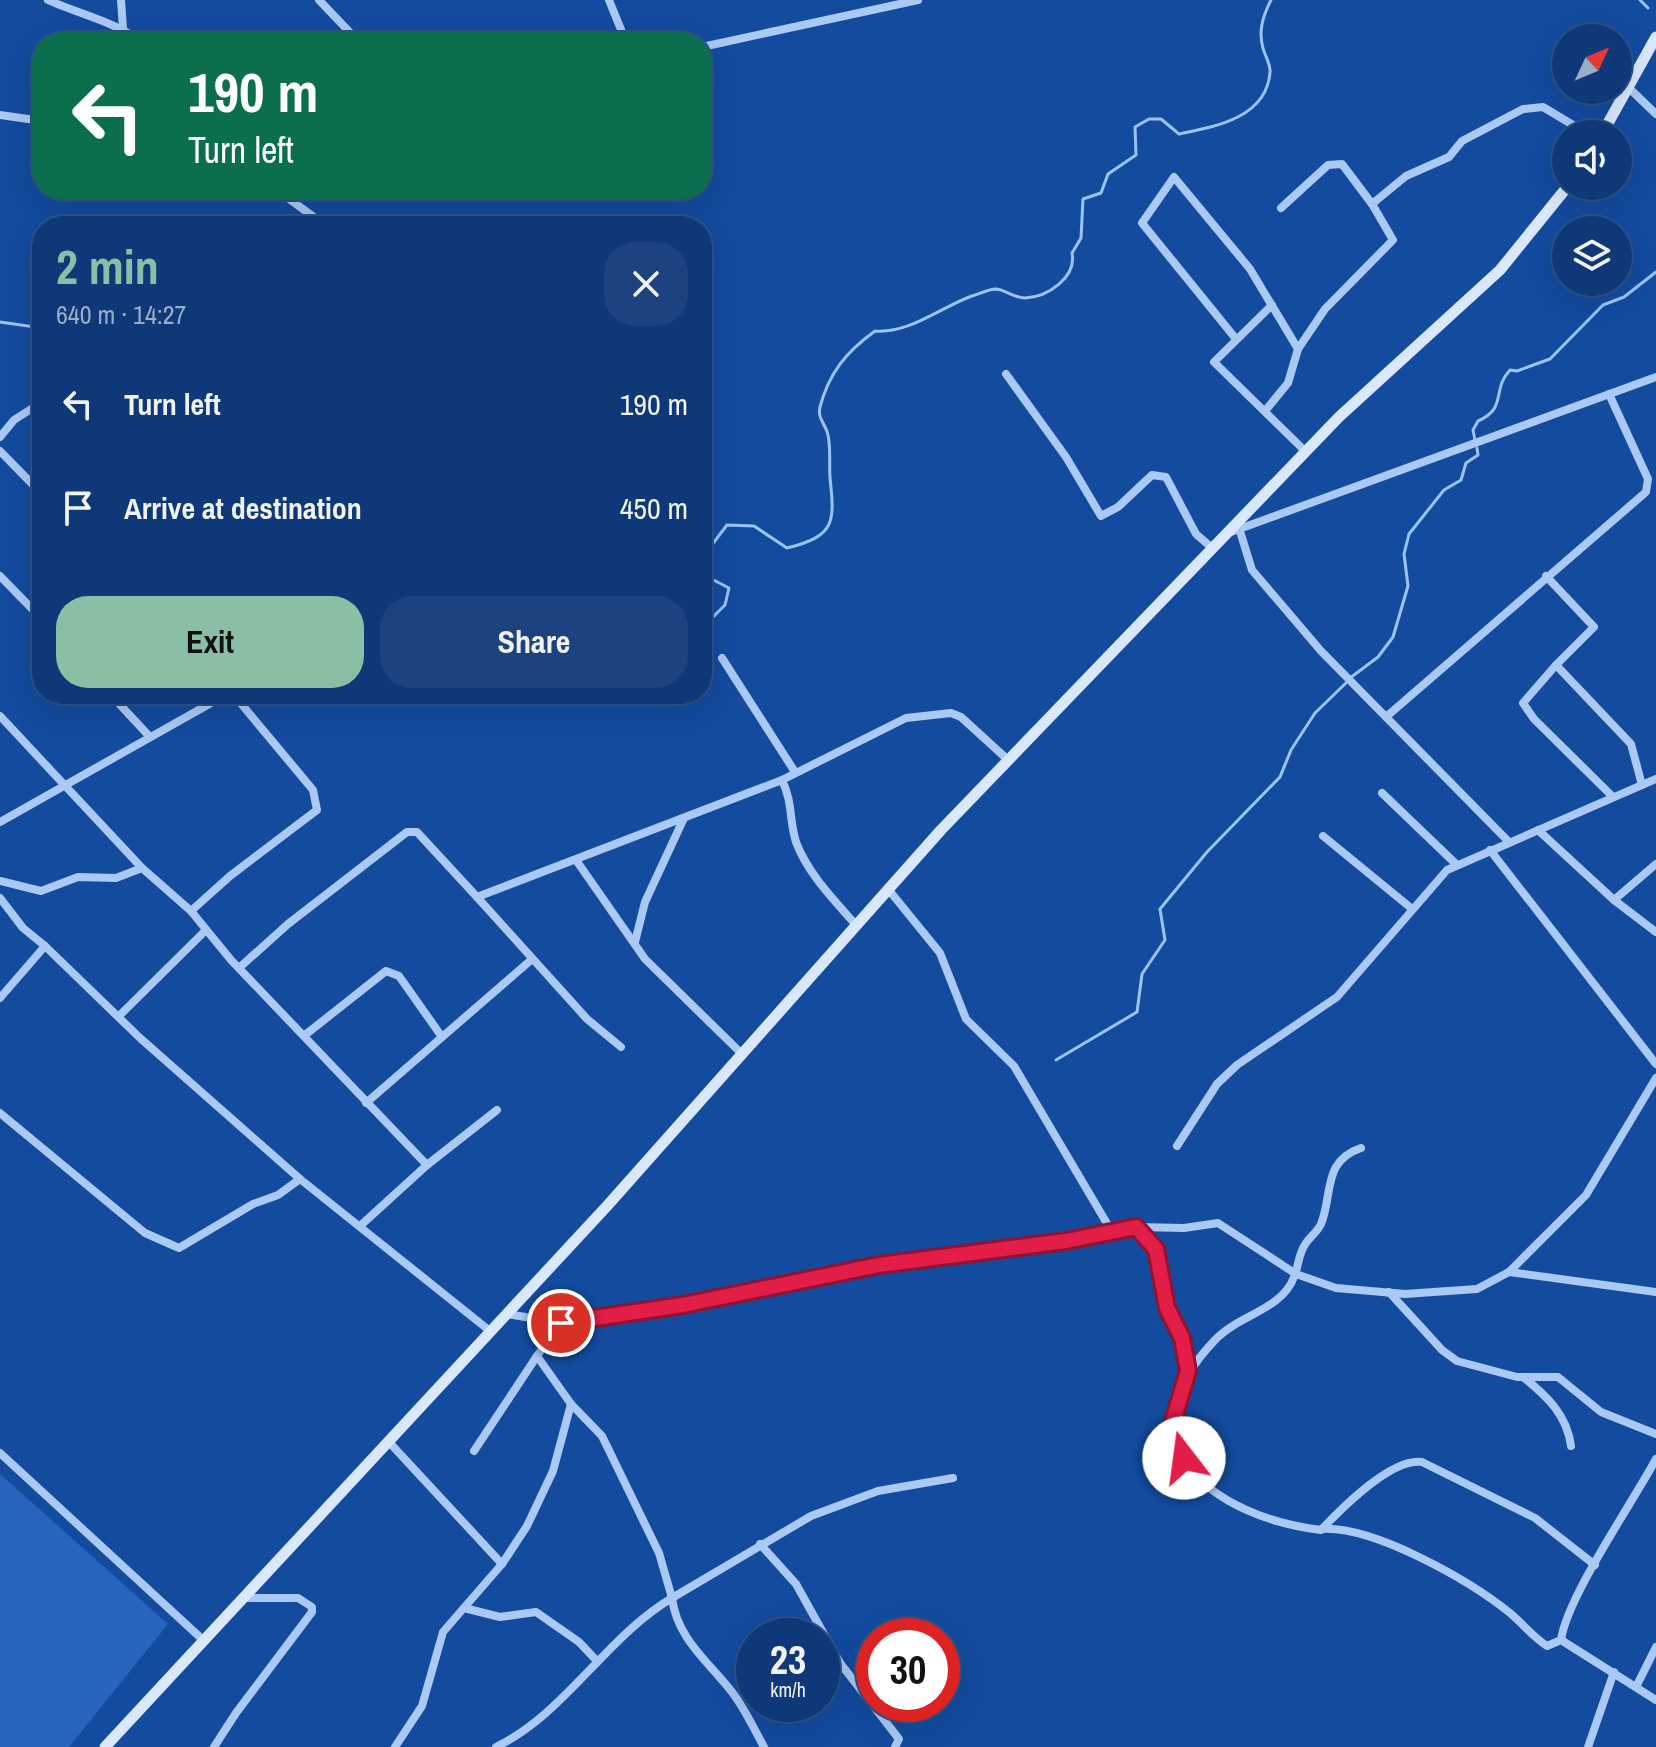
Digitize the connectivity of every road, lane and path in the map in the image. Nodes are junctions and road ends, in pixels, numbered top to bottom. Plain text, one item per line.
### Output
1 (48, 0) edge
2 (121, 0) edge
3 (319, 0) edge
4 (609, 0) edge
5 (869, 0) edge
6 (918, 0) edge
7 (877, 7) junction
8 (123, 28) junction
9 (128, 32) edge
10 (349, 32) edge
11 (622, 32) edge
12 (1656, 37) edge
13 (712, 45) edge
14 (1632, 85) edge
15 (1632, 91) edge
16 (1656, 114) edge
17 (0, 115) edge
18 (32, 120) edge
19 (1565, 120) edge
20 (291, 200) edge
21 (1557, 200) edge
22 (1372, 204) junction
23 (1281, 208) dead end
24 (312, 216) edge
25 (1272, 305) junction
26 (1236, 339) junction
27 (1298, 349) junction
28 (1006, 374) dead end
29 (1656, 377) edge
30 (1609, 394) junction
31 (32, 408) edge
32 (1265, 411) junction
33 (0, 437) edge
34 (0, 451) edge
35 (1305, 451) junction
36 (32, 484) edge
37 (1239, 528) junction
38 (1223, 535) junction
39 (1211, 547) junction
40 (0, 576) edge
41 (1546, 576) junction
42 (32, 609) edge
43 (722, 658) dead end
44 (1556, 665) junction
45 (119, 704) edge
46 (211, 704) edge
47 (239, 704) edge
48 (0, 716) edge
49 (1386, 717) junction
50 (150, 737) junction
51 (1007, 759) junction
52 (795, 772) junction
53 (782, 780) junction
54 (1655, 781) edge
55 (67, 784) junction
56 (1642, 785) junction
57 (1382, 793) dead end
58 (1613, 797) junction
59 (684, 818) junction
60 (0, 822) edge
61 (1538, 830) junction
62 (1323, 836) dead end
63 (1509, 842) junction
64 (1490, 850) junction
65 (576, 860) junction
66 (1656, 864) edge
67 (1457, 865) junction
68 (142, 868) junction
69 (0, 881) edge
70 (888, 889) junction
71 (477, 897) junction
72 (0, 898) edge
73 (1614, 900) junction
74 (1411, 908) junction
75 (191, 911) junction
76 (856, 925) junction
77 (205, 931) junction
78 (1656, 932) edge
79 (635, 942) junction
80 (45, 946) junction
81 (531, 960) junction
82 (239, 968) junction
83 (0, 998) edge
84 (119, 1016) junction
85 (305, 1035) junction
86 (442, 1037) junction
87 (621, 1047) dead end
88 (742, 1054) junction
89 (1656, 1064) edge
90 (1656, 1078) edge
91 (366, 1103) junction
92 (497, 1110) dead end
93 (0, 1113) edge
94 (1177, 1146) dead end
95 (1361, 1148) dead end
96 (427, 1165) junction
97 (300, 1179) junction
98 (360, 1226) junction
99 (1136, 1227) junction
100 (1112, 1232) junction
101 (1509, 1272) junction
102 (1296, 1274) junction
103 (1389, 1292) junction
104 (1656, 1292) edge
105 (507, 1314) junction
106 (561, 1323) junction
107 (490, 1331) junction
108 (537, 1356) junction
109 (1188, 1371) junction
110 (1523, 1377) junction
111 (571, 1404) junction
112 (1656, 1434) edge
113 (388, 1441) junction
114 (1571, 1446) dead end
115 (474, 1451) dead end
116 (0, 1453) edge
117 (1656, 1459) edge
118 (953, 1478) dead end
119 (1321, 1530) junction
120 (760, 1544) junction
121 (502, 1564) junction
122 (1595, 1565) junction
123 (672, 1598) junction
124 (240, 1599) junction
125 (464, 1608) junction
126 (202, 1639) junction
127 (1561, 1640) junction
128 (1656, 1647) edge
129 (597, 1661) junction
130 (1614, 1672) junction
131 (1636, 1687) junction
132 (1656, 1700) edge
133 (500, 1746) edge
134 (105, 1747) edge
135 (214, 1747) edge
136 (395, 1747) edge
137 (764, 1747) edge
138 (895, 1747) edge
139 (1588, 1747) edge

1 - 8 street
2 - 8 street
3 - 10 street
4 - 11 street
5 - 7 street
6 - 7 street
7 - 13 street
8 - 9 street
12 - 14 main road
15 - 16 street
17 - 18 street
19 - 22 street
20 - 24 street
21 - 35 main road
22 - 23 street
22 - 27 street
25 - 26 street
25 - 26 street
25 - 27 street
26 - 32 street
27 - 32 street
28 - 39 street
29 - 30 street
30 - 37 street
30 - 41 street
31 - 33 street
32 - 35 street
34 - 36 street
35 - 38 main road
37 - 38 street
37 - 49 street
38 - 39 main road
39 - 51 main road
40 - 42 street
41 - 44 street
41 - 49 street
43 - 52 street
44 - 56 street
44 - 58 street
45 - 50 street
46 - 50 street
47 - 75 street
48 - 55 street
49 - 63 street
50 - 55 street
51 - 52 street
51 - 70 main road
52 - 53 street
53 - 59 street
53 - 76 street
54 - 56 street
55 - 60 street
55 - 68 street
56 - 58 street
57 - 67 street
58 - 61 street
59 - 65 street
59 - 79 street
61 - 63 street
61 - 73 street
62 - 74 street
63 - 64 street
64 - 67 street
64 - 89 street
65 - 71 street
65 - 79 street
66 - 73 street
67 - 74 street
68 - 69 street
68 - 75 street
70 - 76 main road
70 - 100 street
71 - 81 street
71 - 82 street
72 - 80 street
73 - 78 street
74 - 94 street
75 - 77 street
76 - 88 main road
77 - 82 street
77 - 84 street
79 - 88 street
80 - 83 street
80 - 84 street
81 - 86 street
81 - 87 street
82 - 85 street
84 - 97 street
85 - 86 street
85 - 91 street
86 - 91 street
88 - 105 main road
90 - 101 street
91 - 96 street
92 - 96 street
93 - 97 street
95 - 102 street
96 - 98 street
97 - 98 street
98 - 107 street
99 - 100 street
99 - 102 street
99 - 109 street
100 - 106 street
101 - 103 street
101 - 104 street
102 - 103 street
102 - 109 street
103 - 110 street
105 - 106 street
105 - 107 main road
106 - 108 street
107 - 113 main road
108 - 111 street
108 - 115 street
109 - 119 street
110 - 112 street
110 - 114 street
111 - 121 street
111 - 123 street
113 - 121 street
113 - 124 main road
116 - 126 street
117 - 122 street
118 - 120 street
119 - 122 street
119 - 127 street
120 - 123 street
120 - 138 street
121 - 125 street
122 - 127 street
123 - 129 street
123 - 137 street
124 - 126 main road
124 - 135 street
125 - 129 street
125 - 136 street
126 - 134 main road
127 - 130 street
128 - 131 street
129 - 133 street
130 - 131 street
130 - 139 street
131 - 132 street

